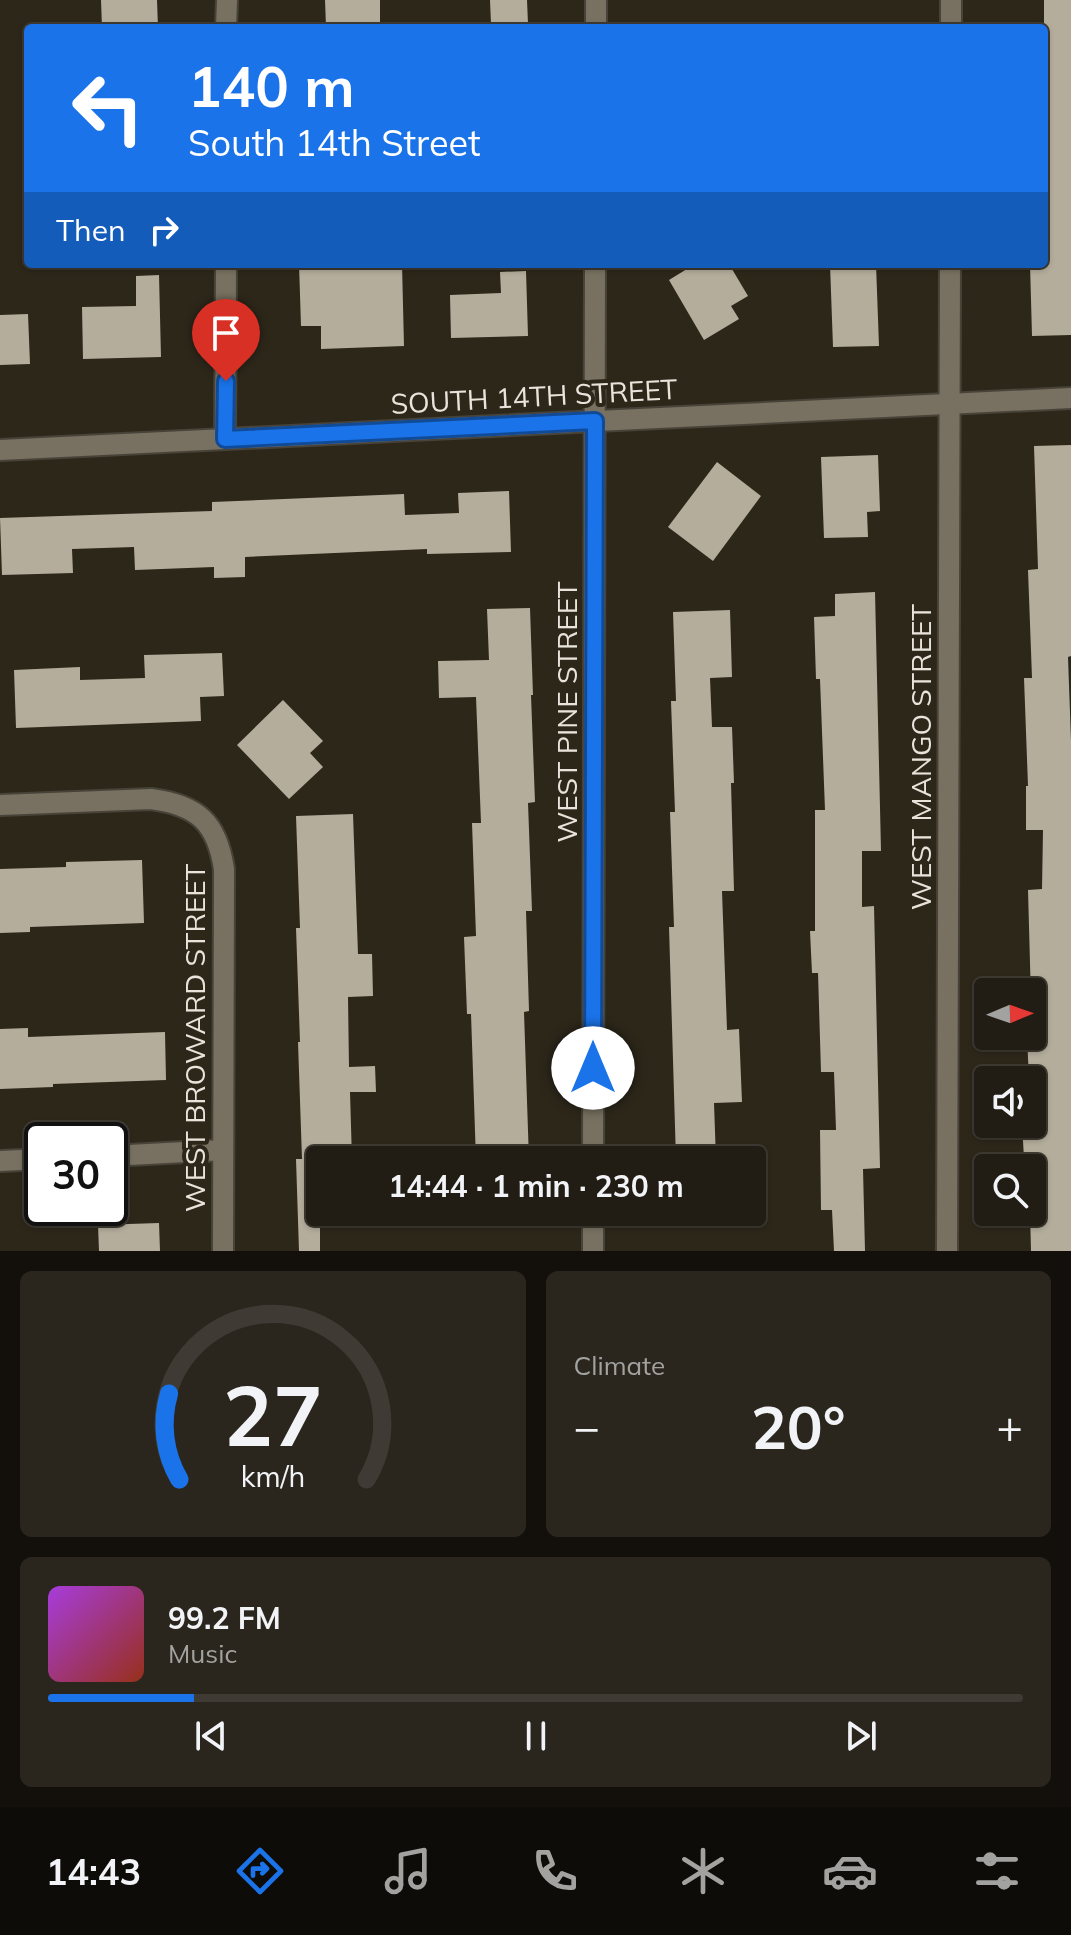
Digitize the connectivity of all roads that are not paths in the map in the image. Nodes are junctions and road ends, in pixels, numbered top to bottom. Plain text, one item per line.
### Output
1 (227, 0) edge
2 (596, 0) edge
3 (951, 0) edge
4 (226, 24) edge
5 (596, 24) edge
6 (951, 24) edge
7 (226, 268) edge
8 (595, 268) edge
9 (950, 268) edge
10 (1071, 398) edge
11 (949, 404) junction
12 (595, 421) junction
13 (225, 439) junction
14 (0, 450) edge
15 (0, 805) edge
16 (593, 1146) edge
17 (223, 1150) junction
18 (128, 1155) edge
19 (24, 1160) edge
20 (0, 1161) edge
21 (593, 1226) edge
22 (223, 1251) edge
23 (593, 1251) edge
24 (947, 1251) edge

1 - 4 street
2 - 5 street
3 - 6 street
7 - 13 street
8 - 12 street, WEST PINE STREET
9 - 11 street, WEST MANGO STREET
10 - 11 street, SOUTH 14TH STREET
11 - 12 street, SOUTH 14TH STREET
11 - 24 street, WEST MANGO STREET
12 - 13 street, SOUTH 14TH STREET
12 - 16 street, WEST PINE STREET
13 - 14 street, SOUTH 14TH STREET
15 - 17 street, WEST BROWARD STREET
17 - 18 street
17 - 22 street, WEST BROWARD STREET
19 - 20 street
21 - 23 street

